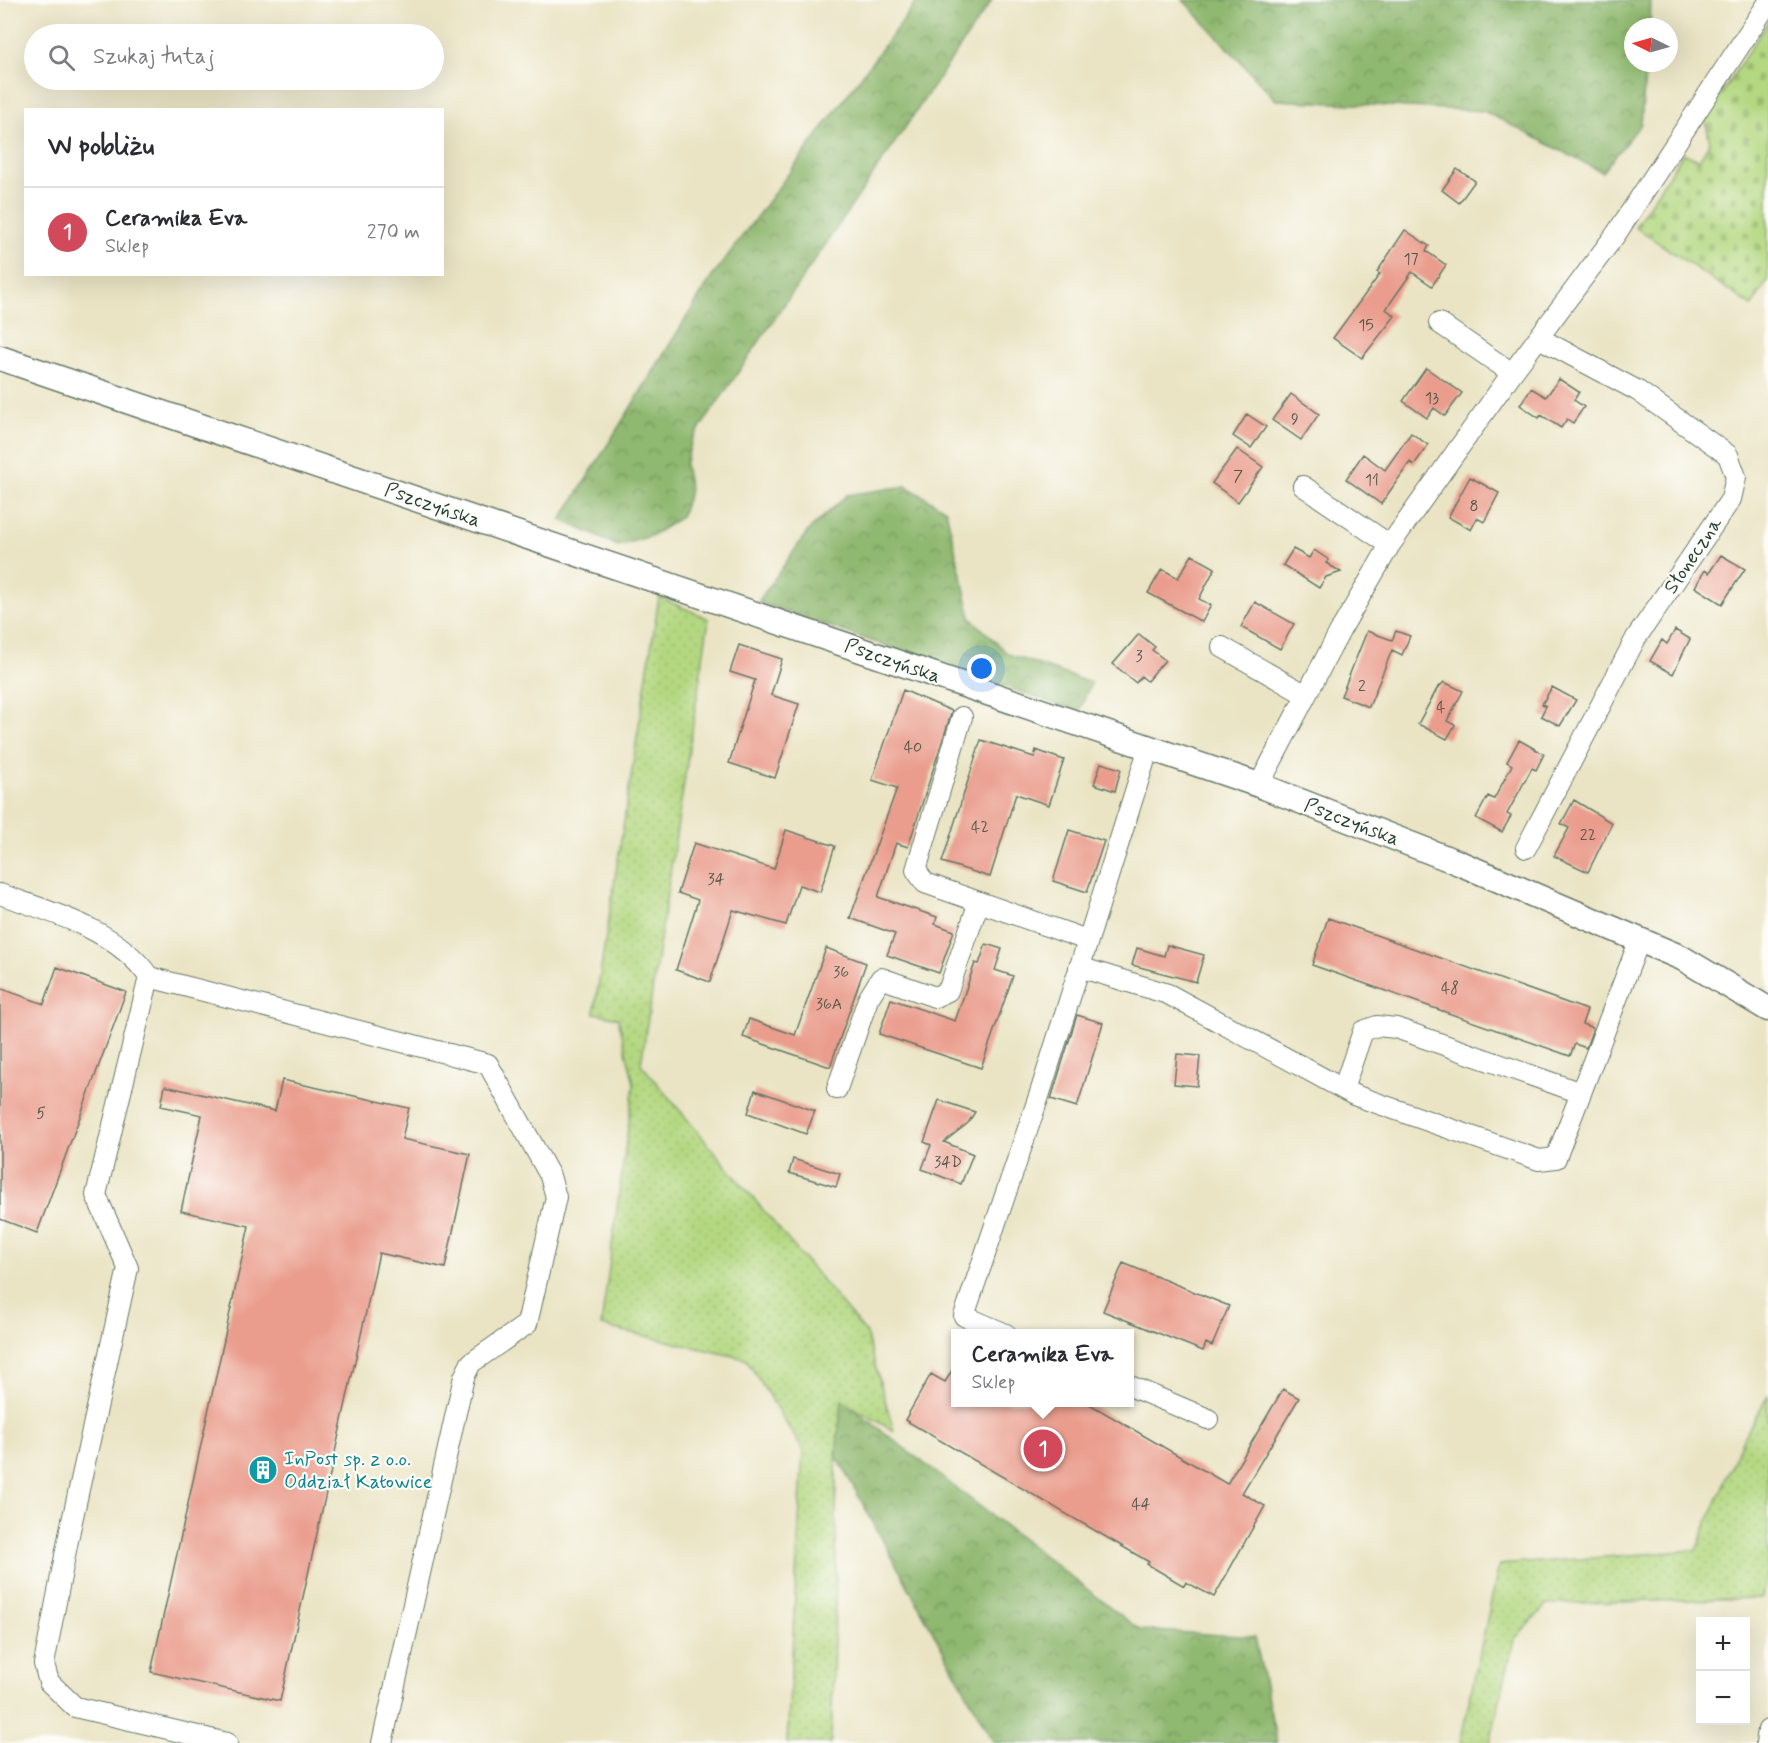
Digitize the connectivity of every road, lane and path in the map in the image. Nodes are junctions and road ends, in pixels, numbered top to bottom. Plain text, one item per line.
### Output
1 (1768, 3) edge
2 (1439, 323) dead end
3 (1539, 338) junction
4 (0, 358) edge
5 (1512, 373) junction
6 (1304, 486) dead end
7 (1390, 546) junction
8 (1222, 647) dead end
9 (1306, 695) junction
10 (962, 717) dead end
11 (1149, 747) junction
12 (1259, 785) junction
13 (1526, 848) dead end
14 (0, 894) edge
15 (979, 902) junction
16 (1640, 939) junction
17 (1087, 940) junction
18 (1078, 967) junction
19 (150, 978) junction
20 (1768, 1009) edge
21 (837, 1089) dead end
22 (1343, 1089) junction
23 (1581, 1093) junction
24 (994, 1329) edge
25 (1134, 1388) edge
26 (1208, 1419) dead end
27 (1768, 1730) edge
28 (227, 1743) edge
29 (382, 1743) edge
30 (1766, 1743) edge

1 - 3 street
2 - 5 street
3 - 5 street
3 - 13 street, Słoneczna
4 - 11 main road, Pszczyńska
5 - 7 street
6 - 7 street
7 - 9 street
8 - 9 street
9 - 12 street
10 - 15 street
11 - 12 main road, Pszczyńska
11 - 17 street
12 - 16 main road, Pszczyńska
14 - 19 street
15 - 17 street
15 - 21 street
16 - 20 main road, Pszczyńska
16 - 23 street
17 - 18 street
18 - 22 street
18 - 24 street
19 - 28 street
19 - 29 street
22 - 23 street
22 - 23 street
25 - 26 street
27 - 30 street

